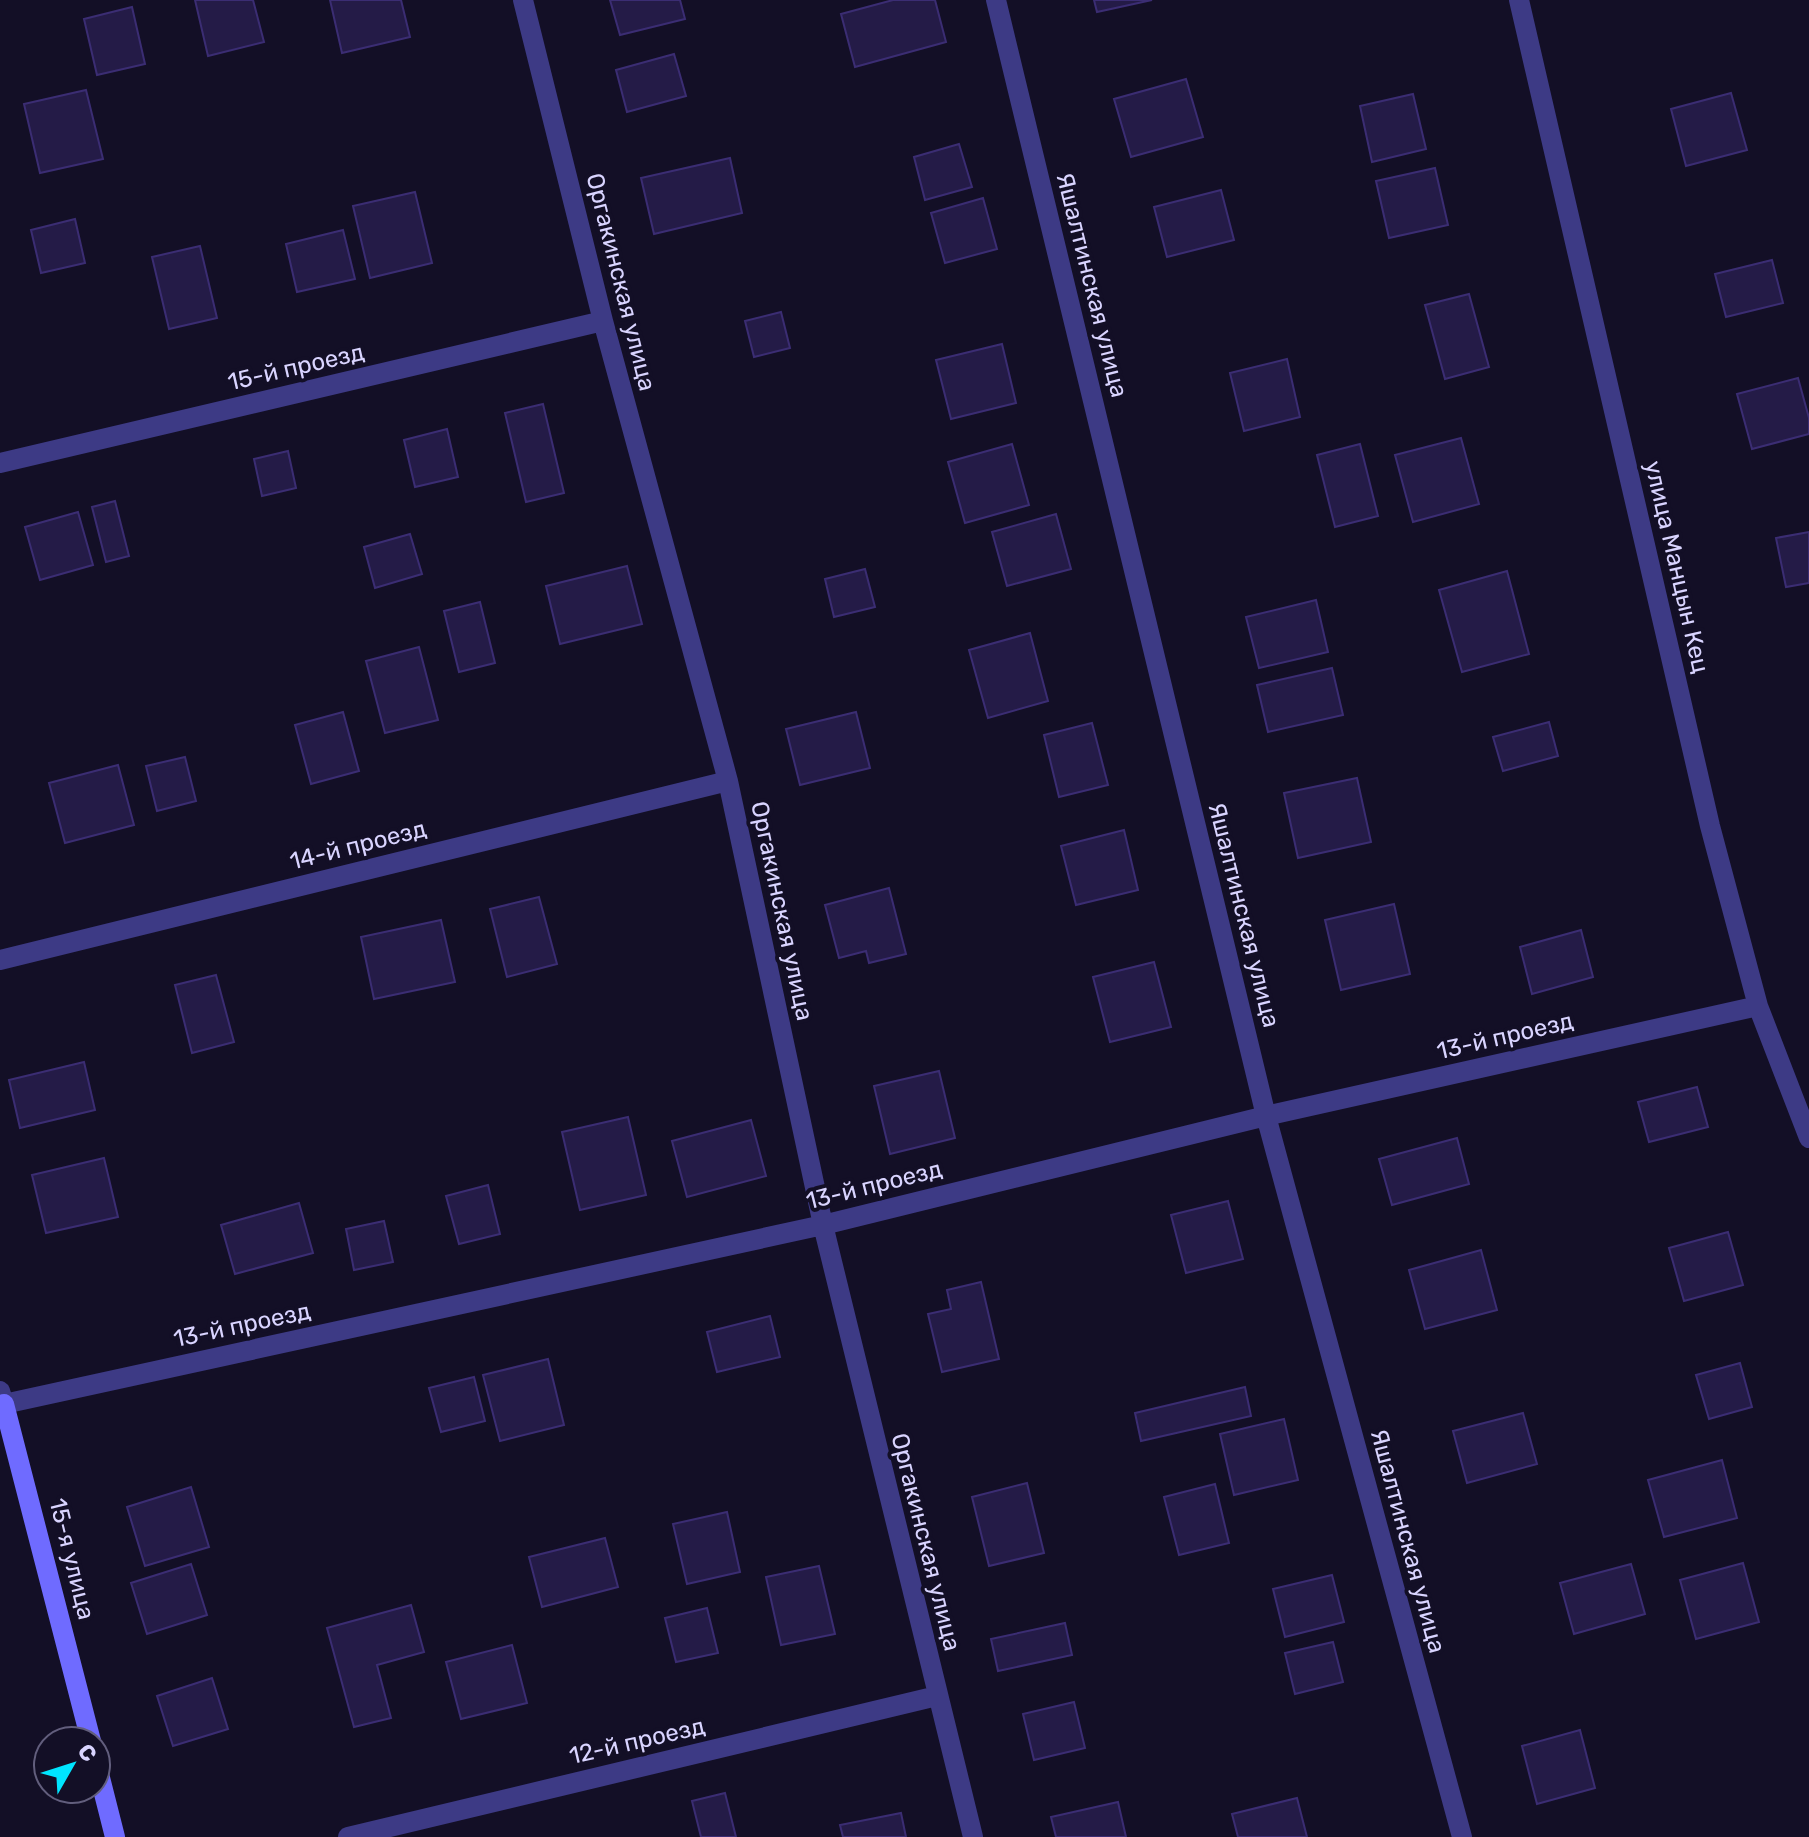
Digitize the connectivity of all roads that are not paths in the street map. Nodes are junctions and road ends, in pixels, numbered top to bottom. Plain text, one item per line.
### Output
1 (523, 0) edge
2 (996, 0) edge
3 (1519, 0) edge
4 (603, 321) junction
5 (0, 463) edge
6 (728, 781) junction
7 (0, 960) edge
8 (1758, 1006) junction
9 (1266, 1116) junction
10 (1809, 1138) edge
11 (823, 1225) junction
12 (1, 1400) edge
13 (937, 1696) junction
14 (87, 1725) edge
15 (107, 1805) edge
16 (115, 1837) edge
17 (348, 1837) edge
18 (973, 1837) edge
19 (1462, 1837) edge

1 - 4 street, Оргакинская улица
2 - 9 street, Яшалтинская улица
3 - 8 street, улица Манцын Кец
4 - 5 street, 15-й проезд
4 - 6 street, Оргакинская улица
6 - 7 street, 14-й проезд
6 - 11 street, Оргакинская улица
8 - 9 street, 13-й проезд
8 - 10 street, улица Манцын Кец
9 - 11 street, 13-й проезд
9 - 19 street, Яшалтинская улица
11 - 12 street, 13-й проезд
11 - 13 street, Оргакинская улица
12 - 14 street, 15-я улица
13 - 17 street, 12-й проезд
13 - 18 street, Оргакинская улица
15 - 16 street

